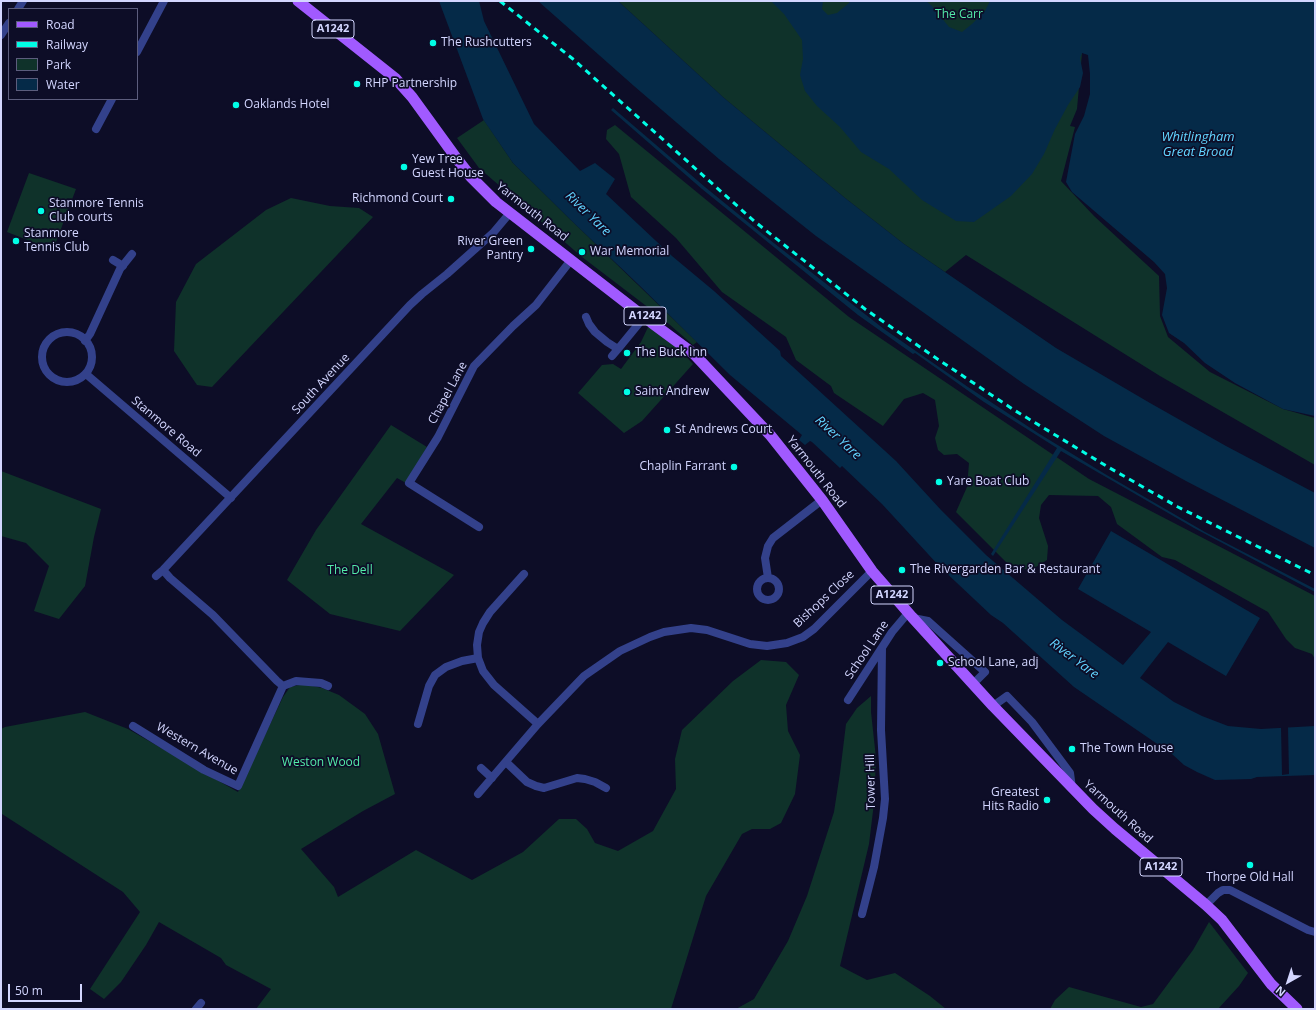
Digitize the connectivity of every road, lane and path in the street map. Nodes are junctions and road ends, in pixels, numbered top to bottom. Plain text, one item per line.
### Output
1 (164, 1) edge
2 (302, 2) edge
3 (8, 24) edge
4 (1, 35) edge
5 (138, 50) edge
6 (111, 100) edge
7 (96, 129) dead end
8 (509, 214) junction
9 (132, 254) dead end
10 (113, 260) dead end
11 (571, 260) junction
12 (123, 266) junction
13 (645, 316) junction
14 (586, 317) dead end
15 (85, 341) junction
16 (618, 349) junction
17 (612, 356) dead end
18 (86, 374) junction
19 (231, 498) junction
20 (822, 500) junction
21 (478, 527) dead end
22 (163, 570) junction
23 (872, 571) junction
24 (524, 574) dead end
25 (156, 576) dead end
26 (768, 578) dead end
27 (910, 615) junction
28 (882, 648) junction
29 (478, 658) junction
30 (973, 684) junction
31 (283, 686) junction
32 (328, 686) dead end
33 (848, 700) dead end
34 (993, 706) junction
35 (418, 724) dead end
36 (538, 724) junction
37 (133, 726) dead end
38 (506, 762) junction
39 (481, 768) dead end
40 (492, 778) junction
41 (606, 788) dead end
42 (1072, 789) junction
43 (478, 794) dead end
44 (1206, 905) junction
45 (862, 914) dead end
46 (1315, 932) edge
47 (1297, 1009) edge

1 - 5 street
2 - 8 main road, Yarmouth Road / A1242
3 - 4 street
6 - 7 street
8 - 11 main road, Yarmouth Road / A1242
8 - 19 street, South Avenue
9 - 12 street
10 - 12 street
11 - 13 main road, Yarmouth Road / A1242
11 - 21 street, Chapel Lane
12 - 15 street
13 - 16 street
13 - 20 main road, Yarmouth Road / A1242
14 - 16 street
15 - 18 street
15 - 18 street
16 - 17 street
18 - 19 street, Stanmore Road
19 - 22 street, South Avenue
20 - 23 main road, Yarmouth Road / A1242
20 - 26 street
22 - 25 street, South Avenue
22 - 31 street
23 - 27 main road, Yarmouth Road / A1242
23 - 36 street, Bishops Close
24 - 29 street
27 - 28 street, School Lane
27 - 30 main road, Yarmouth Road / A1242
27 - 30 street
28 - 33 street, School Lane
28 - 45 street, Tower Hill
29 - 35 street
29 - 36 street
30 - 34 main road, Yarmouth Road / A1242
31 - 32 street
31 - 37 street, Western Avenue
34 - 42 main road, Yarmouth Road / A1242
34 - 42 street, Yarmouth Road
36 - 38 street, Bishops Close
38 - 40 street, Bishops Close
38 - 41 street
39 - 40 street
40 - 43 street, Bishops Close
42 - 44 main road, Yarmouth Road / A1242
44 - 46 street
44 - 47 main road, Yarmouth Road / A1242

